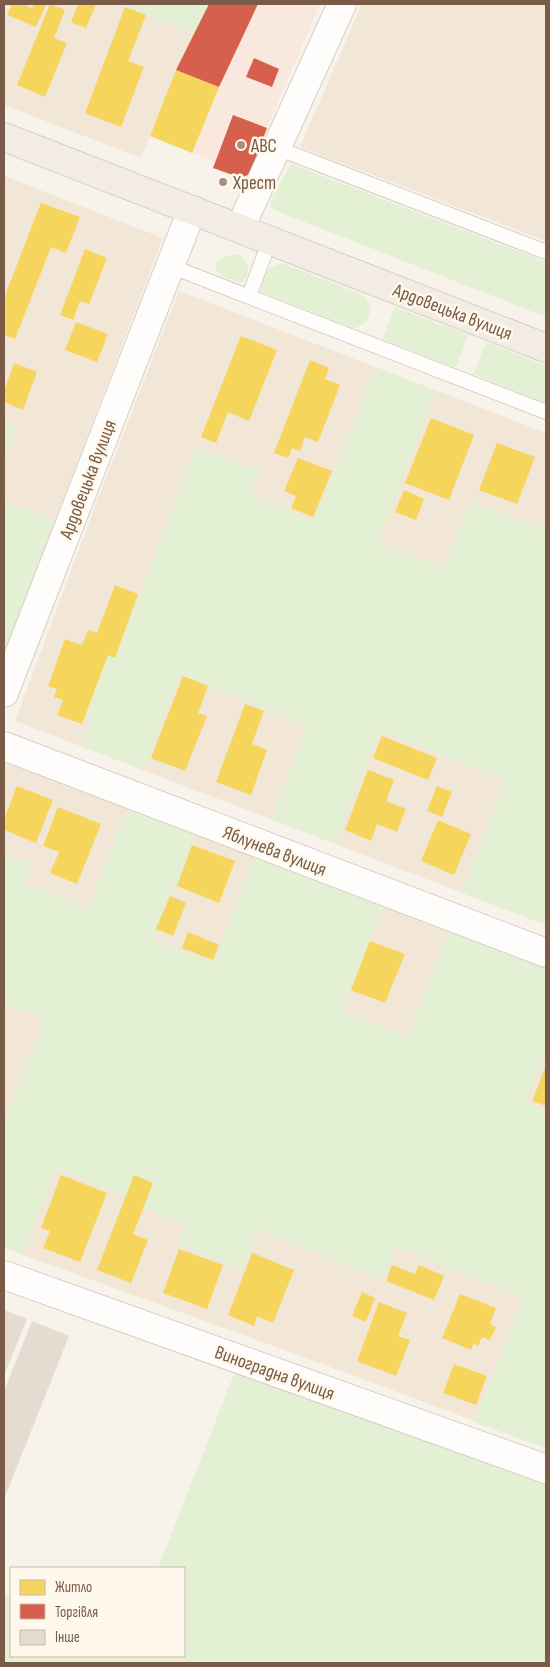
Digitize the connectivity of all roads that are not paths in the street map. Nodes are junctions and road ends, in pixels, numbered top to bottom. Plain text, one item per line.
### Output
1 (342, 4) edge
2 (4, 136) edge
3 (277, 148) junction
4 (192, 210) junction
5 (240, 228) junction
6 (270, 240) junction
7 (546, 252) edge
8 (170, 266) junction
9 (250, 296) junction
10 (546, 348) edge
11 (546, 412) edge
12 (4, 693) edge
13 (4, 746) edge
14 (546, 954) edge
15 (4, 1275) edge
16 (546, 1469) edge

1 - 3 street
2 - 4 highway, Ардовецька вулиця
3 - 5 street
3 - 7 lane
4 - 5 highway, Ардовецька вулиця
4 - 8 street, Ардовецька вулиця
5 - 6 highway, Ардовецька вулиця
6 - 9 lane
6 - 10 highway, Ардовецька вулиця
8 - 9 lane
8 - 12 street, Ардовецька вулиця
9 - 11 lane
13 - 14 street, Яблунева вулиця
15 - 16 street, Виноградна вулиця

